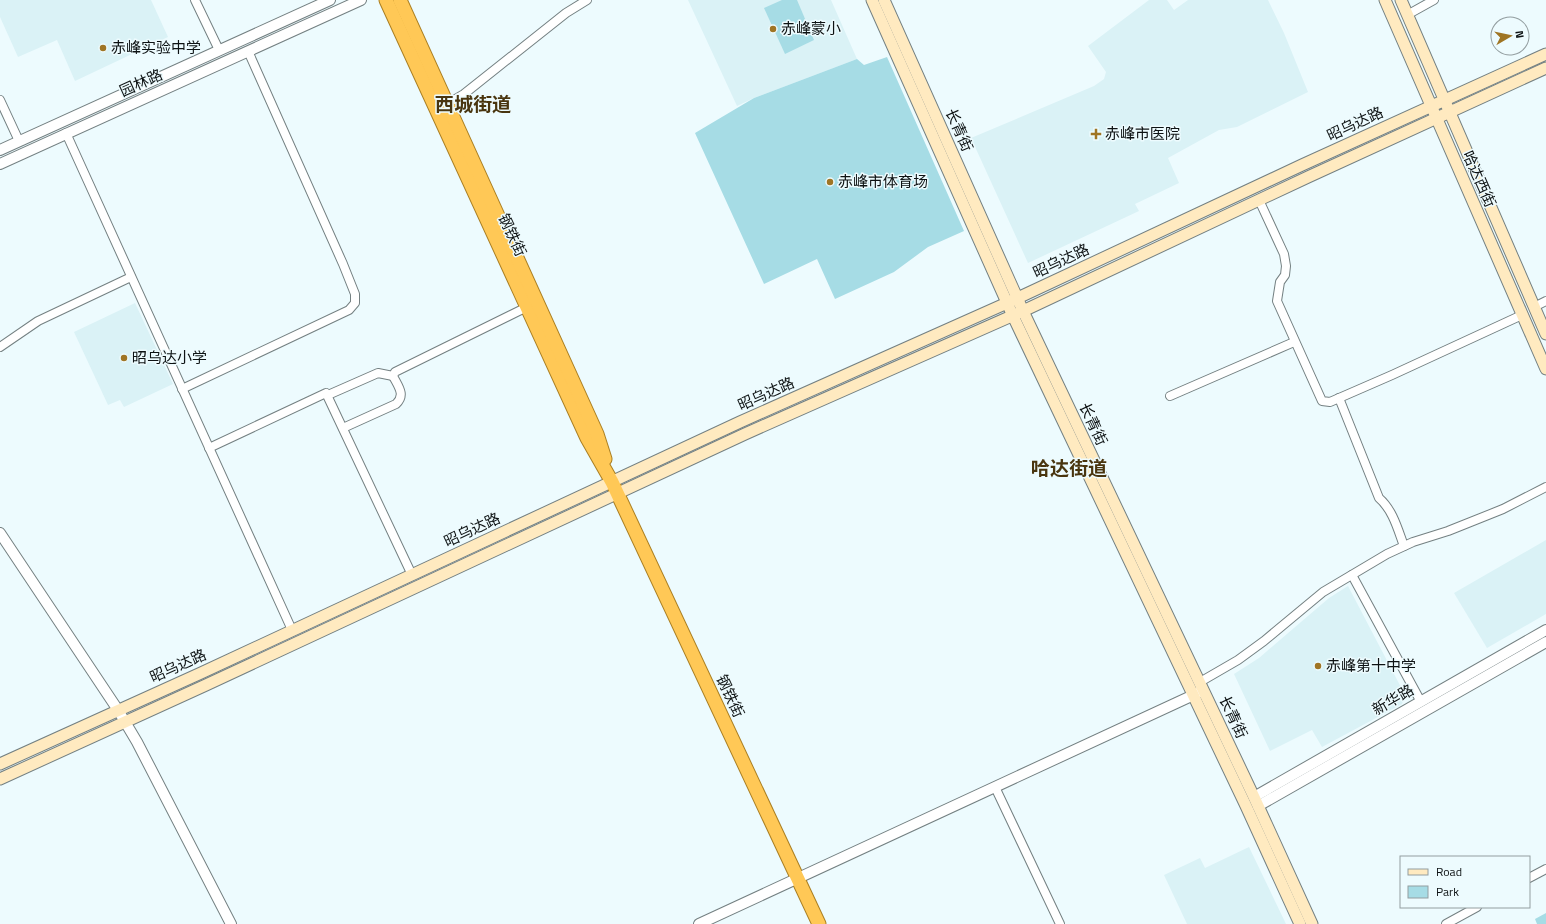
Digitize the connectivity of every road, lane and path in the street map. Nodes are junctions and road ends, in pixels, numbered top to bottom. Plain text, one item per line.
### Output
1 (196, 0) edge
2 (330, 0) edge
3 (361, 0) edge
4 (386, 0) edge
5 (400, 0) edge
6 (587, 0) edge
7 (872, 0) edge
8 (884, 0) edge
9 (1385, 0) edge
10 (1401, 0) edge
11 (1434, 0) edge
12 (1407, 15) junction
13 (219, 50) junction
14 (248, 51) junction
15 (1546, 54) edge
16 (1546, 68) edge
17 (0, 100) edge
18 (1444, 100) junction
19 (447, 104) junction
20 (1430, 106) junction
21 (1450, 112) junction
22 (1436, 119) junction
23 (66, 133) junction
24 (19, 141) junction
25 (0, 150) edge
26 (0, 164) edge
27 (1259, 200) junction
28 (131, 276) junction
29 (1012, 300) junction
30 (1546, 301) edge
31 (527, 307) junction
32 (1534, 307) junction
33 (1018, 313) junction
34 (1522, 315) junction
35 (1546, 334) edge
36 (1294, 342) junction
37 (0, 347) edge
38 (1546, 370) edge
39 (393, 376) junction
40 (182, 389) junction
41 (328, 395) junction
42 (1170, 396) dead end
43 (1339, 398) junction
44 (343, 428) junction
45 (209, 448) junction
46 (612, 482) junction
47 (1546, 488) edge
48 (617, 494) junction
49 (0, 533) edge
50 (1404, 546) junction
51 (412, 575) junction
52 (1352, 575) junction
53 (292, 630) junction
54 (1546, 630) edge
55 (1546, 642) edge
56 (1199, 689) junction
57 (1421, 702) junction
58 (118, 710) junction
59 (125, 721) junction
60 (0, 764) edge
61 (0, 779) edge
62 (995, 787) junction
63 (1256, 801) junction
64 (1546, 869) edge
65 (1530, 877) edge
66 (798, 878) junction
67 (1475, 908) edge
68 (231, 924) edge
69 (699, 924) edge
70 (819, 924) edge
71 (1060, 924) edge
72 (1300, 924) edge
73 (1312, 924) edge
74 (1446, 924) edge

1 - 13 street
2 - 13 street, 园林路
3 - 14 street, 园林路
4 - 31 highway, 钢铁街
5 - 19 highway, 钢铁街
6 - 19 street
7 - 29 main road, 长青街
8 - 29 main road, 长青街
9 - 20 main road, 哈达西街
10 - 12 main road, 哈达西街
11 - 12 street
12 - 18 main road, 哈达西街
13 - 24 street, 园林路
14 - 23 street, 园林路
14 - 40 street
15 - 18 main road, 昭乌达路
16 - 21 main road, 昭乌达路
17 - 24 street
18 - 20 main road, 昭乌达路
18 - 21 main road, 哈达西街
19 - 46 highway, 钢铁街
20 - 22 main road, 哈达西街
20 - 29 main road, 昭乌达路
21 - 22 main road, 昭乌达路
21 - 32 main road, 哈达西街
22 - 27 main road, 昭乌达路
22 - 34 main road, 哈达西街
23 - 26 street, 园林路
23 - 28 street
24 - 25 street, 园林路
27 - 33 main road, 昭乌达路
27 - 36 street
28 - 37 street
28 - 40 street
29 - 33 main road, 长青街
29 - 46 main road, 昭乌达路
30 - 32 street
31 - 39 street
31 - 46 highway, 钢铁街
32 - 35 main road, 哈达西街
33 - 48 main road, 昭乌达路
33 - 56 main road, 长青街
34 - 38 main road, 哈达西街
34 - 43 street
36 - 42 street
36 - 43 street
39 - 41 street
39 - 44 street
40 - 45 street
41 - 44 street
41 - 45 street
43 - 50 street
44 - 51 street
45 - 53 street
46 - 48 highway, 钢铁街
46 - 51 main road, 昭乌达路
47 - 50 street
48 - 59 main road, 昭乌达路
48 - 66 highway, 钢铁街
49 - 58 street
50 - 52 street
51 - 53 main road, 昭乌达路
52 - 56 street
52 - 57 street
53 - 58 main road, 昭乌达路
54 - 57 street, 新华路
55 - 63 street, 新华路
56 - 62 street
56 - 63 main road, 长青街
56 - 72 main road, 长青街
57 - 63 street, 新华路
58 - 59 street
58 - 60 main road, 昭乌达路
59 - 61 main road, 昭乌达路
59 - 68 street
62 - 66 street
62 - 71 street
63 - 73 main road, 长青街
64 - 65 street
66 - 69 street
66 - 70 highway, 钢铁街
67 - 74 street

